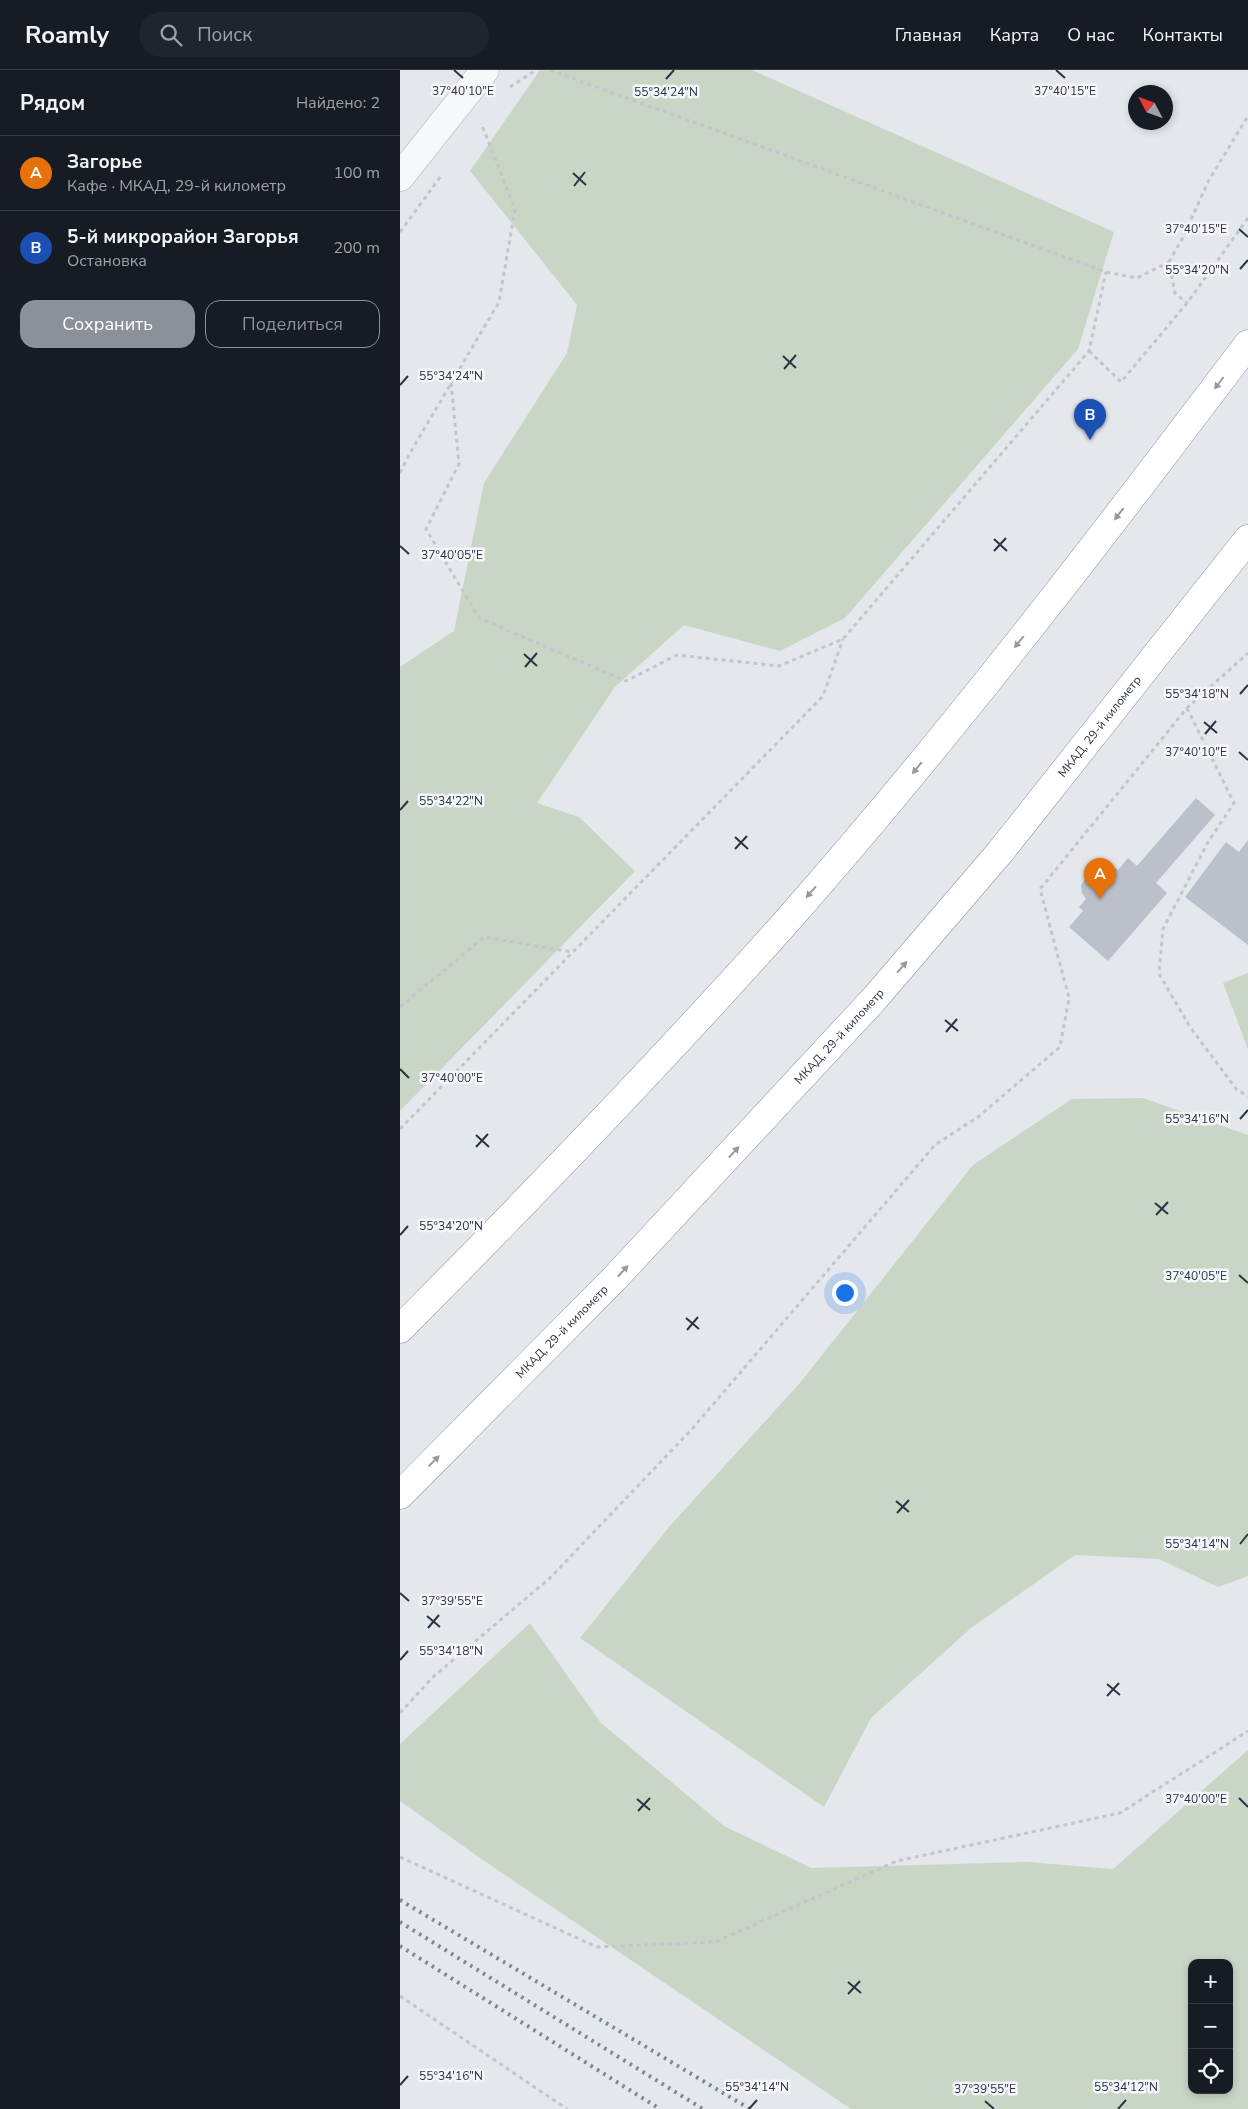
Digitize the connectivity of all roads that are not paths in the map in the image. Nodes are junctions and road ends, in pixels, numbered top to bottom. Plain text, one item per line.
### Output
1 (485, 70) edge
2 (400, 177) edge
3 (1248, 344) edge
4 (1245, 543) edge
5 (400, 1329) edge
6 (400, 1495) edge

1 - 2 street
3 -> 5 highway
6 -> 4 highway, МКАД, 29-й километр

